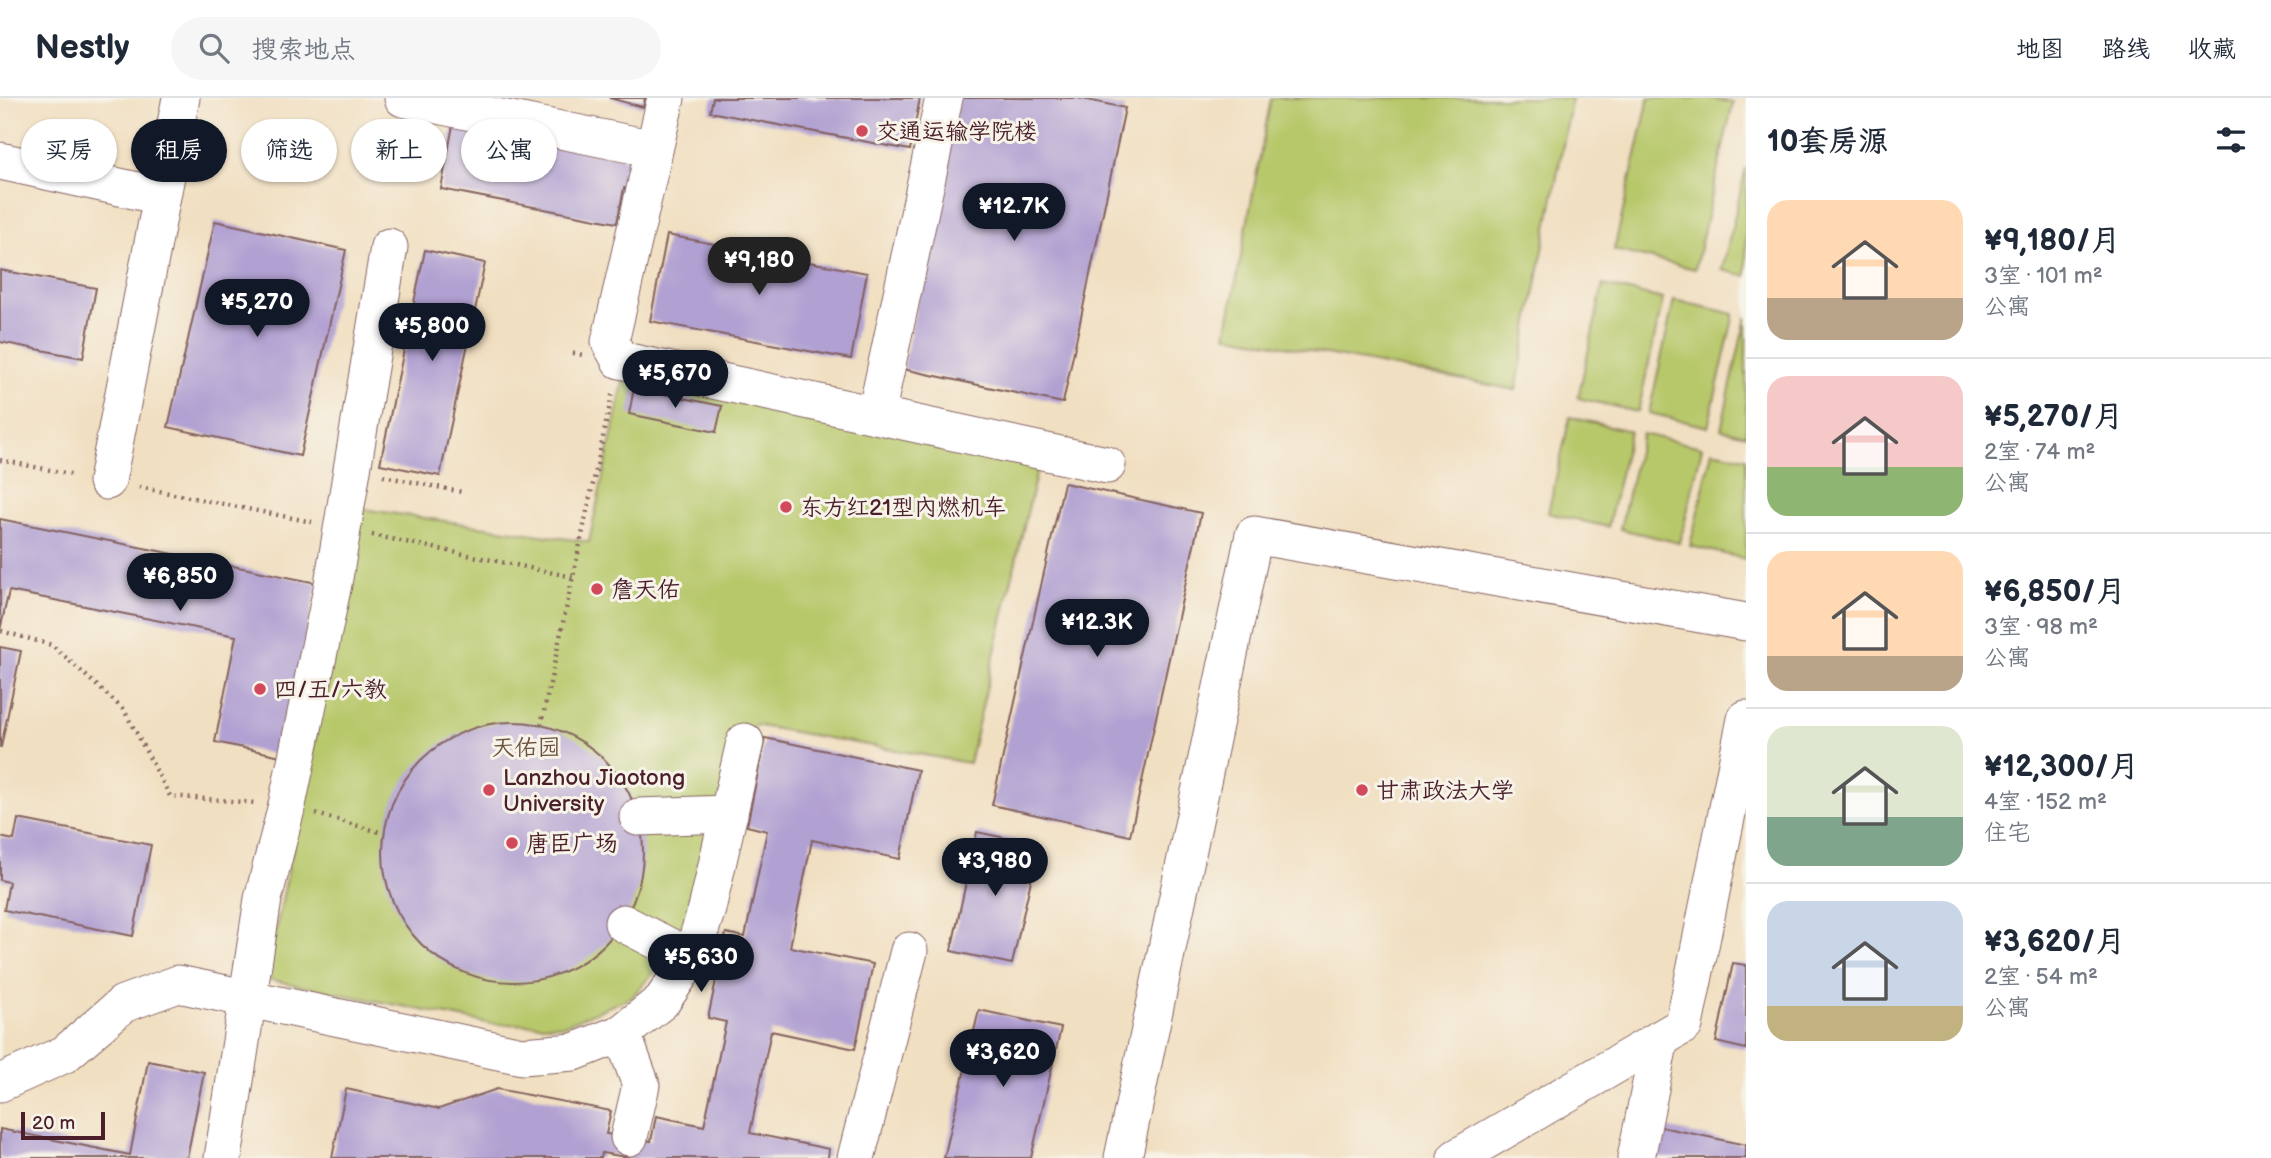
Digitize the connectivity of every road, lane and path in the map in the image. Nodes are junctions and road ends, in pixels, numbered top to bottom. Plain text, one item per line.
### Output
1 (181, 98) edge
2 (403, 98) edge
3 (666, 98) edge
4 (944, 98) edge
5 (444, 102) edge
6 (654, 149) junction
7 (0, 161) edge
8 (161, 195) junction
9 (389, 247) dead end
10 (620, 360) junction
11 (877, 415) junction
12 (0, 460) edge
13 (1107, 465) dead end
14 (352, 469) junction
15 (107, 481) junction
16 (462, 492) dead end
17 (342, 528) junction
18 (573, 577) junction
19 (1746, 622) edge
20 (1, 631) edge
21 (1746, 719) edge
22 (541, 725) dead end
23 (745, 742) dead end
24 (287, 805) junction
25 (729, 814) junction
26 (638, 817) dead end
27 (383, 833) dead end
28 (623, 923) dead end
29 (909, 951) dead end
30 (691, 958) junction
31 (248, 999) junction
32 (622, 1033) junction
33 (1660, 1039) junction
34 (0, 1083) edge
35 (627, 1151) edge
36 (223, 1158) edge
37 (856, 1158) edge
38 (1123, 1158) edge
39 (1456, 1158) edge
40 (1636, 1158) edge

1 - 8 street
2 - 5 street
3 - 6 street
4 - 11 street
5 - 6 street
6 - 10 street
7 - 8 street
8 - 15 street
9 - 14 street
10 - 11 street
10 - 18 path
11 - 13 street
12 - 15 path
14 - 16 path
14 - 17 street
15 - 17 path
17 - 18 path
17 - 24 street
18 - 22 path
19 - 38 street
20 - 24 path
21 - 33 street
23 - 25 street
24 - 27 path
24 - 31 street
25 - 26 street
25 - 30 street
28 - 30 street
29 - 37 street
30 - 32 street
31 - 32 street
31 - 34 street
31 - 36 street
32 - 35 street
33 - 39 street
33 - 40 street

